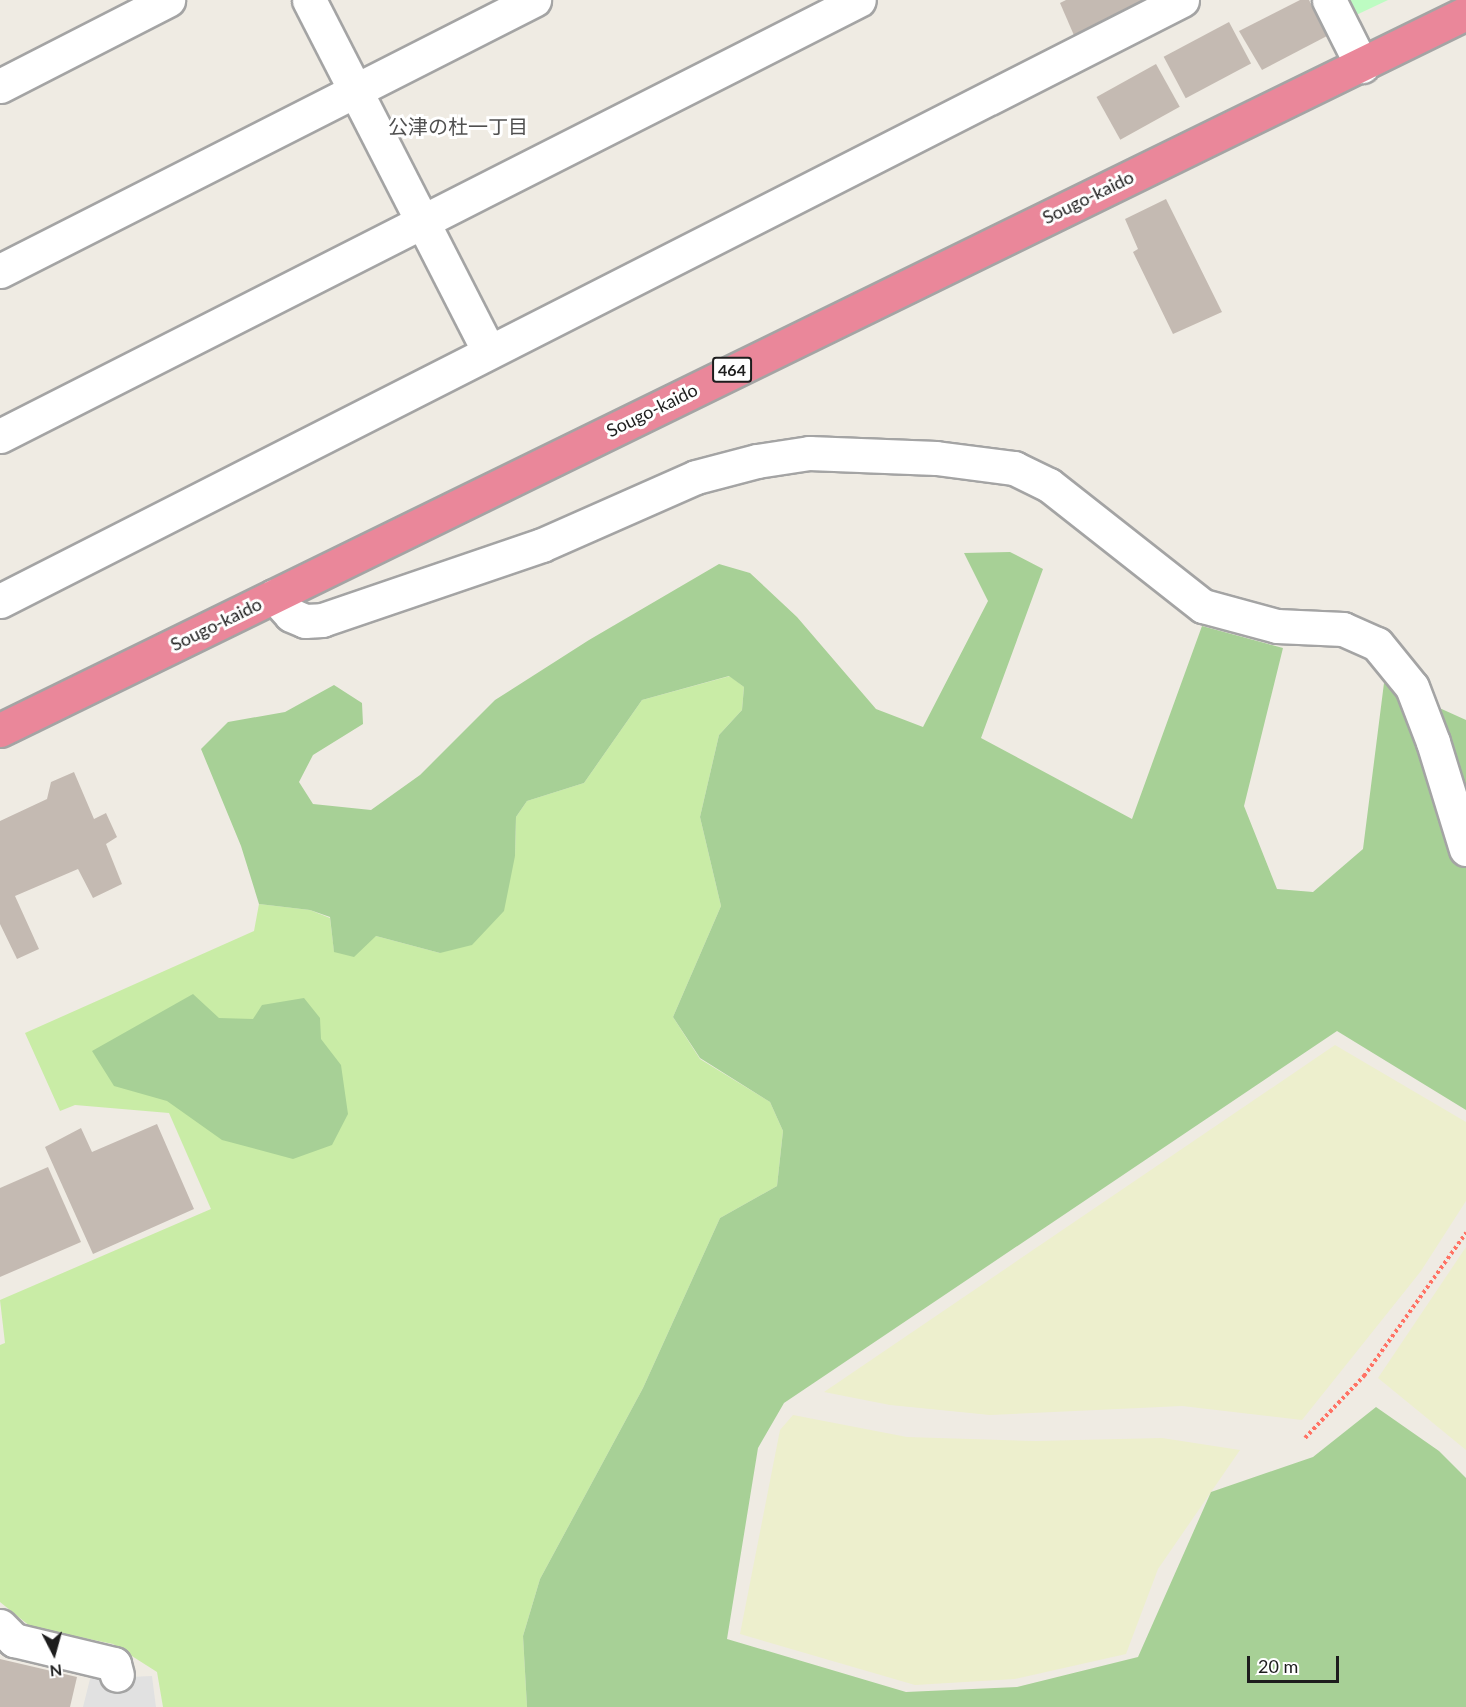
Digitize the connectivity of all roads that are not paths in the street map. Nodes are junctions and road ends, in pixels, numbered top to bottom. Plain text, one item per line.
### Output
1 (168, 0) edge
2 (309, 0) edge
3 (534, 0) edge
4 (859, 0) edge
5 (1182, 0) edge
6 (1329, 0) edge
7 (1466, 13) edge
8 (1362, 66) junction
9 (0, 86) edge
10 (355, 91) junction
11 (422, 222) junction
12 (0, 271) edge
13 (489, 352) junction
14 (0, 436) edge
15 (274, 596) junction
16 (0, 601) edge
17 (0, 730) edge
18 (1466, 849) edge
19 (0, 1626) edge
20 (117, 1675) dead end

1 - 9 street
2 - 10 street
3 - 10 street
4 - 11 street
5 - 13 street
6 - 8 street
7 - 8 highway, Sougo-kaido / 464
8 - 15 highway, Sougo-kaido / 464
10 - 11 street
10 - 12 street
11 - 13 street
11 - 14 street
13 - 16 street
15 - 17 highway, Sougo-kaido / 464
15 - 18 street
19 - 20 street

